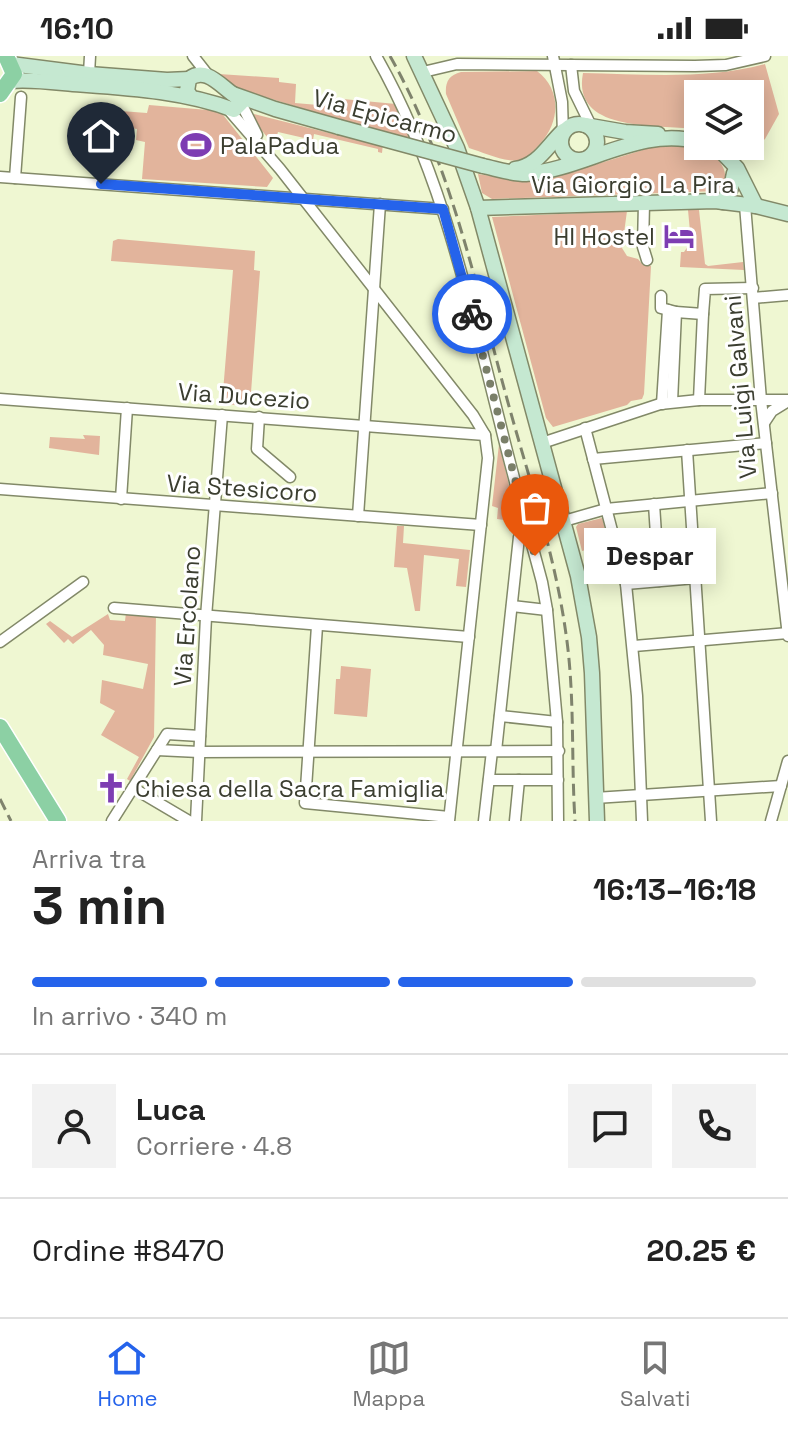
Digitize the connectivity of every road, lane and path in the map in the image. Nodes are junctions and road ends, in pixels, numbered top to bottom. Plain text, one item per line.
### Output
1 (90, 56) edge
2 (190, 56) edge
3 (376, 56) edge
4 (414, 56) edge
5 (765, 56) edge
6 (554, 60) edge
7 (696, 61) edge
8 (571, 65) junction
9 (423, 72) junction
10 (6, 73) edge
11 (89, 74) junction
12 (208, 75) junction
13 (190, 78) junction
14 (21, 97) dead end
15 (191, 97) junction
16 (578, 101) junction
17 (562, 102) junction
18 (239, 107) junction
19 (275, 109) junction
20 (578, 129) junction
21 (625, 132) junction
22 (684, 135) edge
23 (684, 139) edge
24 (547, 149) junction
25 (270, 157) junction
26 (585, 160) junction
27 (727, 160) edge
28 (729, 160) edge
29 (483, 166) junction
30 (734, 173) junction
31 (0, 177) edge
32 (15, 178) junction
33 (302, 198) junction
34 (723, 202) junction
35 (644, 203) junction
36 (380, 204) junction
37 (750, 206) junction
38 (478, 208) junction
39 (443, 209) junction
40 (788, 214) edge
41 (647, 260) dead end
42 (374, 289) junction
43 (753, 293) junction
44 (788, 295) edge
45 (661, 296) dead end
46 (672, 311) junction
47 (703, 314) junction
48 (0, 399) edge
49 (699, 400) junction
50 (761, 400) junction
51 (788, 400) edge
52 (667, 403) junction
53 (127, 408) junction
54 (222, 415) junction
55 (259, 417) junction
56 (764, 423) junction
57 (364, 425) junction
58 (585, 428) junction
59 (485, 435) junction
60 (542, 443) junction
61 (766, 443) junction
62 (687, 450) junction
63 (593, 459) junction
64 (290, 477) dead end
65 (0, 489) edge
66 (772, 493) junction
67 (121, 499) junction
68 (691, 501) junction
69 (654, 504) junction
70 (215, 506) junction
71 (606, 509) junction
72 (358, 516) junction
73 (564, 521) junction
74 (481, 525) junction
75 (519, 537) dead end
76 (696, 578) junction
77 (659, 581) junction
78 (83, 582) dead end
79 (626, 584) junction
80 (786, 595) edge
81 (512, 606) junction
82 (114, 608) dead end
83 (547, 610) junction
84 (206, 617) junction
85 (317, 626) junction
86 (788, 634) edge
87 (469, 637) junction
88 (700, 640) junction
89 (0, 642) edge
90 (634, 646) junction
91 (500, 716) junction
92 (557, 722) junction
93 (0, 727) edge
94 (200, 736) junction
95 (157, 750) junction
96 (457, 751) junction
97 (494, 751) junction
98 (559, 751) junction
99 (199, 752) junction
100 (307, 752) junction
101 (788, 761) edge
102 (489, 780) junction
103 (519, 780) junction
104 (558, 780) junction
105 (781, 786) junction
106 (133, 788) junction
107 (709, 791) junction
108 (641, 796) junction
109 (595, 798) junction
110 (557, 817) edge
111 (449, 819) edge
112 (114, 820) edge
113 (58, 821) edge
114 (189, 821) edge
115 (196, 821) edge
116 (484, 821) edge
117 (515, 821) edge
118 (597, 821) edge
119 (642, 821) edge
120 (711, 821) edge
121 (771, 821) edge

1 - 11 street
2 - 12 street
2 - 13 street
3 - 39 street
4 - 9 main road
5 - 7 street
6 - 8 street
6 - 9 street
6 - 17 street
7 - 8 street
8 - 16 street
9 - 38 main road
10 - 11 main road
10 - 15 main road
11 - 13 main road
12 - 13 main road
12 - 18 main road
13 - 15 main road
14 - 32 street
15 - 18 main road
16 - 20 street
16 - 21 street
17 - 20 street
17 - 24 street
18 - 19 main road
18 - 19 main road
18 - 25 street
18 - 25 street
19 - 29 main road, Via Epicarmo, bridge
20 - 21 main road
20 - 24 main road
20 - 26 main road
20 - 26 main road
21 - 22 main road
23 - 26 main road
24 - 29 main road
25 - 33 street
26 - 29 main road
27 - 30 main road, Via Luigi Galvani
28 - 37 main road, Via Luigi Galvani
30 - 34 main road
30 - 37 main road, Via Luigi Galvani
31 - 32 street
32 - 33 street
33 - 36 street
33 - 42 street
34 - 35 main road, Via Giorgio La Pira
34 - 37 main road, Via Giorgio La Pira
35 - 38 main road, Via Giorgio La Pira
35 - 41 street
36 - 39 street
36 - 42 street
37 - 40 main road, Via Giorgio La Pira
37 - 43 street, Via Luigi Galvani
38 - 60 main road
39 - 83 street
42 - 57 street
42 - 59 street
43 - 44 street
43 - 47 street
43 - 50 street, Via Luigi Galvani
45 - 46 street
46 - 47 street
46 - 52 street
47 - 49 street
48 - 53 street, Via Ducezio
49 - 50 street
49 - 52 street
50 - 51 street
50 - 56 street, Via Luigi Galvani
51 - 56 street
52 - 58 street
53 - 54 street, Via Ducezio
53 - 67 street
54 - 55 street, Via Ducezio
54 - 70 street, Via Ercolano
55 - 57 street, Via Ducezio
55 - 64 street
56 - 61 street, Via Luigi Galvani
57 - 59 street, Via Ducezio
57 - 72 street
58 - 60 street
58 - 63 street
59 - 74 street
60 - 73 main road
61 - 62 street
61 - 66 street, Via Luigi Galvani
62 - 63 street
62 - 68 street
63 - 71 street
65 - 67 street, Via Stesicoro
66 - 68 street
66 - 80 street, Via Luigi Galvani
67 - 70 street, Via Stesicoro
68 - 69 street
68 - 76 street
69 - 71 street
69 - 77 street
70 - 72 street, Via Stesicoro
70 - 84 street, Via Ercolano
71 - 73 street
71 - 79 street
72 - 74 street, Via Stesicoro
73 - 109 main road
74 - 87 street
75 - 81 street
76 - 77 street
76 - 88 street
77 - 79 street
78 - 89 street
79 - 90 street
80 - 86 street, Via Luigi Galvani
81 - 83 street
81 - 91 street
82 - 84 street
83 - 92 street
84 - 85 street
84 - 94 street, Via Ercolano
85 - 87 street
85 - 100 street
86 - 88 street
87 - 96 street
88 - 90 street
88 - 107 street
90 - 108 street
91 - 92 street
91 - 97 street
92 - 98 street
93 - 113 main road
94 - 95 street
94 - 99 street, Via Ercolano
95 - 99 street
95 - 106 street
96 - 97 street
96 - 100 street
96 - 111 street
97 - 98 street
97 - 102 street
98 - 104 street
99 - 100 street
99 - 115 street, Via Ercolano
100 - 111 street
101 - 105 street
102 - 103 street
102 - 116 street
103 - 104 street
103 - 117 street
104 - 110 street
105 - 107 street
105 - 121 street
106 - 112 street
106 - 114 street
107 - 108 street
107 - 120 street
108 - 109 street
108 - 119 street
109 - 118 main road

